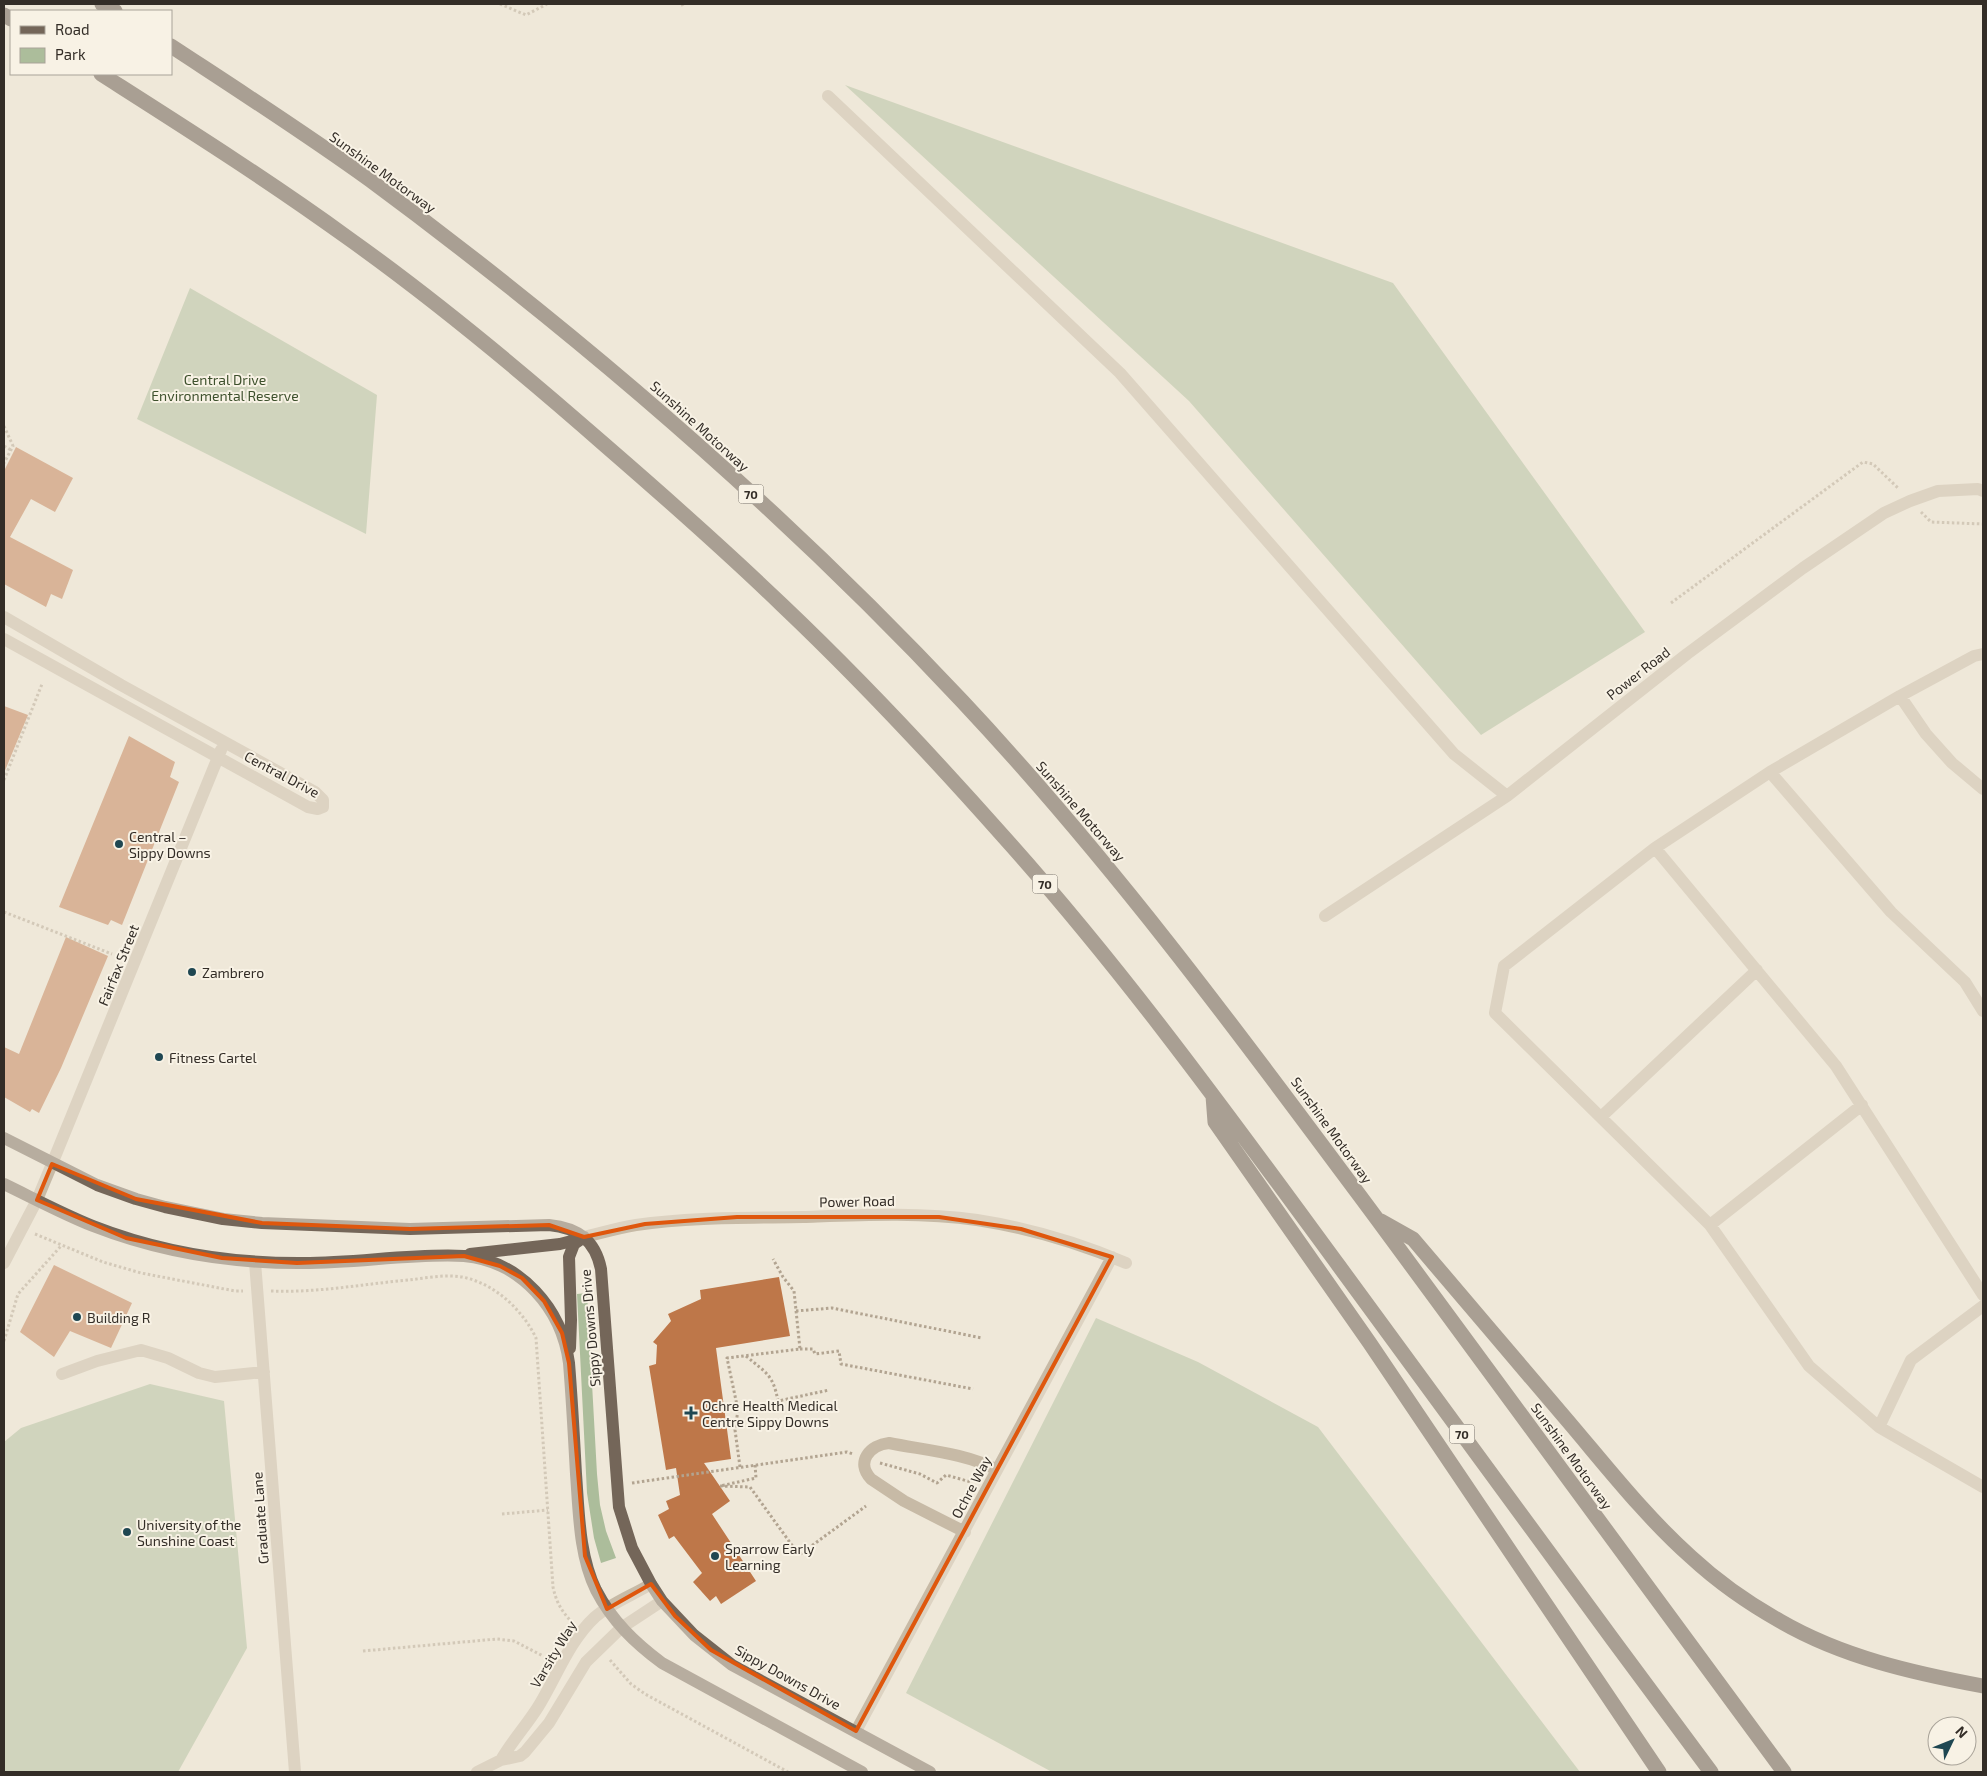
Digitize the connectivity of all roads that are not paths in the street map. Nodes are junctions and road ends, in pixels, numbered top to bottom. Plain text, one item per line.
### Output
1 (172, 47) edge
2 (103, 75) edge
3 (828, 96) dead end
4 (1983, 491) edge
5 (4, 617) edge
6 (4, 639) edge
7 (1983, 654) edge
8 (1900, 696) junction
9 (225, 741) junction
10 (218, 756) junction
11 (1770, 772) junction
12 (1983, 789) edge
13 (1507, 796) junction
14 (1655, 848) junction
15 (1325, 916) dead end
16 (1757, 970) junction
17 (1983, 1011) edge
18 (1213, 1096) junction
19 (1862, 1106) junction
20 (1601, 1117) junction
21 (4, 1138) edge
22 (52, 1164) junction
23 (4, 1184) edge
24 (36, 1200) junction
25 (1376, 1218) junction
26 (1710, 1225) junction
27 (584, 1237) junction
28 (453, 1256) junction
29 (1112, 1257) junction
30 (255, 1262) junction
31 (4, 1263) edge
32 (1126, 1263) dead end
33 (1983, 1295) edge
34 (1983, 1306) edge
35 (569, 1363) junction
36 (264, 1372) junction
37 (62, 1374) dead end
38 (1879, 1427) junction
39 (997, 1470) junction
40 (1983, 1487) edge
41 (965, 1532) junction
42 (651, 1584) junction
43 (662, 1601) junction
44 (607, 1609) junction
45 (621, 1628) junction
46 (1983, 1686) edge
47 (856, 1731) junction
48 (501, 1760) junction
49 (295, 1772) edge
50 (478, 1772) edge
51 (862, 1772) edge
52 (930, 1772) edge
53 (1659, 1772) edge
54 (1710, 1772) edge
55 (1784, 1772) edge

1 - 25 highway, Sunshine Motorway / 70
2 - 18 highway, 70
3 - 13 street
4 - 13 street, Power Road
5 - 9 street, Central Drive
6 - 10 street, Central Drive
7 - 8 street
8 - 11 street
8 - 12 street
9 - 10 street, Fairfax Street
9 - 10 street, Central Drive
10 - 22 street, Fairfax Street
11 - 14 street
11 - 17 street
13 - 15 street, Power Road
14 - 16 street
14 - 20 street
16 - 19 street
16 - 20 street
18 - 53 highway
18 - 54 highway, 70
19 - 26 street
19 - 33 street
20 - 26 street
21 - 22 main road
22 - 24 street, Fairfax Street
22 - 27 main road
23 - 24 main road, Sippy Downs Drive
24 - 30 main road, Sippy Downs Drive
24 - 31 street, Fairfax Street
25 - 46 highway
25 - 55 highway, Sunshine Motorway / 70
26 - 38 street
27 - 28 main road
27 - 29 street, Power Road
27 - 35 main road
27 - 42 main road, Sippy Downs Drive
28 - 30 main road, Sippy Downs Drive
28 - 35 main road, Sippy Downs Drive
29 - 32 street, Power Road
29 - 39 street, Ochre Way
30 - 36 street, Graduate Lane
34 - 38 street
35 - 44 main road, Sippy Downs Drive
36 - 37 street
36 - 49 street, Graduate Lane
38 - 40 street
39 - 41 street, Ochre Way
39 - 41 street
41 - 47 street, Ochre Way
42 - 43 main road, Sippy Downs Drive
42 - 44 street, Varsity Way
43 - 45 street
43 - 47 main road, Sippy Downs Drive
44 - 45 main road, Sippy Downs Drive
44 - 48 street, Varsity Way
45 - 48 street
45 - 51 main road, Sippy Downs Drive
47 - 52 main road, Sippy Downs Drive
48 - 50 street

